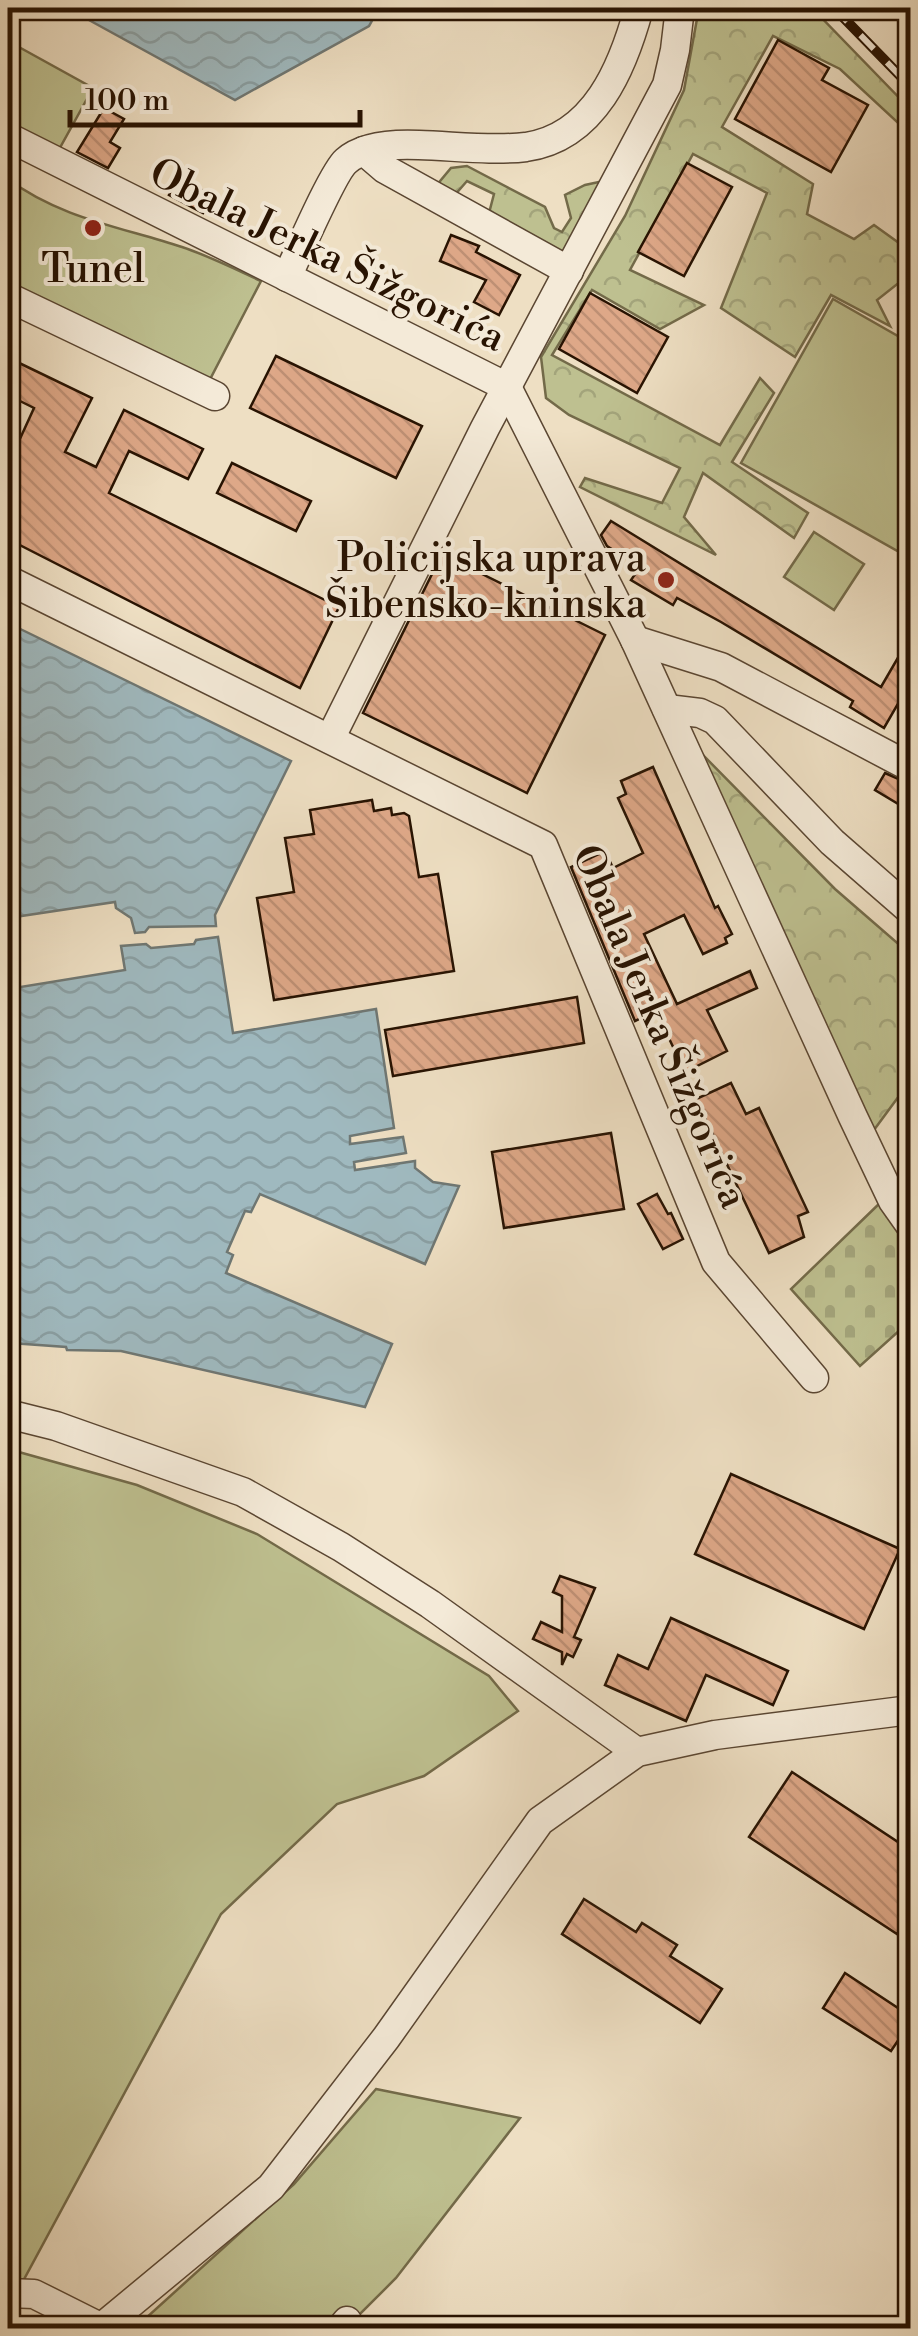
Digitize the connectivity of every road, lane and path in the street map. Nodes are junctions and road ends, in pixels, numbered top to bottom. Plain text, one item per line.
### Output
1 (639, 8) edge
2 (680, 8) edge
3 (8, 138) edge
4 (364, 151) junction
5 (8, 160) edge
6 (53, 162) junction
7 (568, 271) junction
8 (287, 276) junction
9 (8, 298) edge
10 (507, 387) junction
11 (215, 396) dead end
12 (8, 580) edge
13 (635, 640) junction
14 (667, 709) junction
15 (330, 740) junction
16 (910, 766) edge
17 (910, 910) edge
18 (910, 1225) edge
19 (814, 1378) dead end
20 (8, 1414) edge
21 (910, 1710) edge
22 (637, 1752) junction
23 (8, 2294) edge
24 (101, 2328) edge

1 - 4 street
2 - 7 street
3 - 6 street, Obala Jerka Šižgorića
4 - 7 street
4 - 8 street
5 - 6 street
6 - 8 street, Obala Jerka Šižgorića
7 - 10 street
8 - 10 street, Obala Jerka Šižgorića
9 - 11 street
10 - 13 street
10 - 15 street
12 - 15 street, Obala Jerka Šižgorića
13 - 14 street
13 - 16 street
14 - 17 street
14 - 18 street
15 - 19 street, Obala Jerka Šižgorića
20 - 22 street
21 - 22 street
22 - 24 street
23 - 24 street

